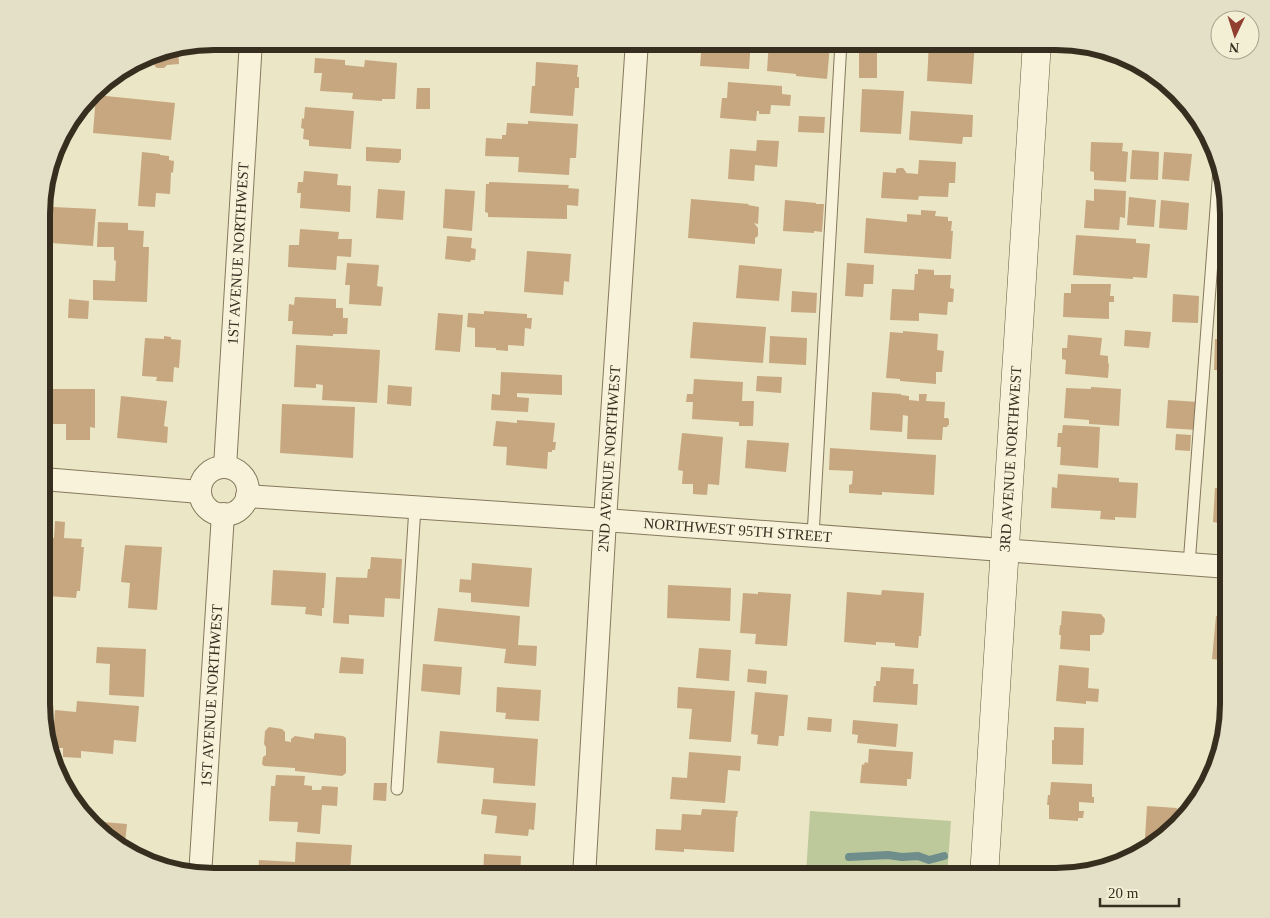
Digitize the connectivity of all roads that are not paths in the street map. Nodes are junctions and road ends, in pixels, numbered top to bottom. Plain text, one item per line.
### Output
1 (250, 50) edge
2 (636, 50) edge
3 (841, 50) edge
4 (1036, 50) edge
5 (1218, 187) edge
6 (225, 467) junction
7 (50, 481) edge
8 (200, 492) junction
9 (247, 496) junction
10 (415, 507) junction
11 (223, 514) junction
12 (605, 520) junction
13 (813, 536) junction
14 (1004, 550) junction
15 (1190, 565) junction
16 (1220, 567) edge
17 (398, 789) dead end
18 (201, 868) edge
19 (584, 868) edge
20 (985, 868) edge

1 - 6 street, 1ST AVENUE NORTHWEST
2 - 12 street, 2ND AVENUE NORTHWEST
3 - 13 lane
4 - 14 street, 3RD AVENUE NORTHWEST
5 - 15 lane
6 - 8 street
6 - 9 street
7 - 8 street
8 - 11 street
9 - 10 street, NORTHWEST 95TH STREET
9 - 11 street
10 - 12 street, NORTHWEST 95TH STREET
10 - 17 lane
11 - 18 street, 1ST AVENUE NORTHWEST
12 - 13 street, NORTHWEST 95TH STREET
12 - 19 street, 2ND AVENUE NORTHWEST
13 - 14 street, NORTHWEST 95TH STREET
14 - 15 street, NORTHWEST 95TH STREET
14 - 20 street, 3RD AVENUE NORTHWEST
15 - 16 street, NORTHWEST 95TH STREET

